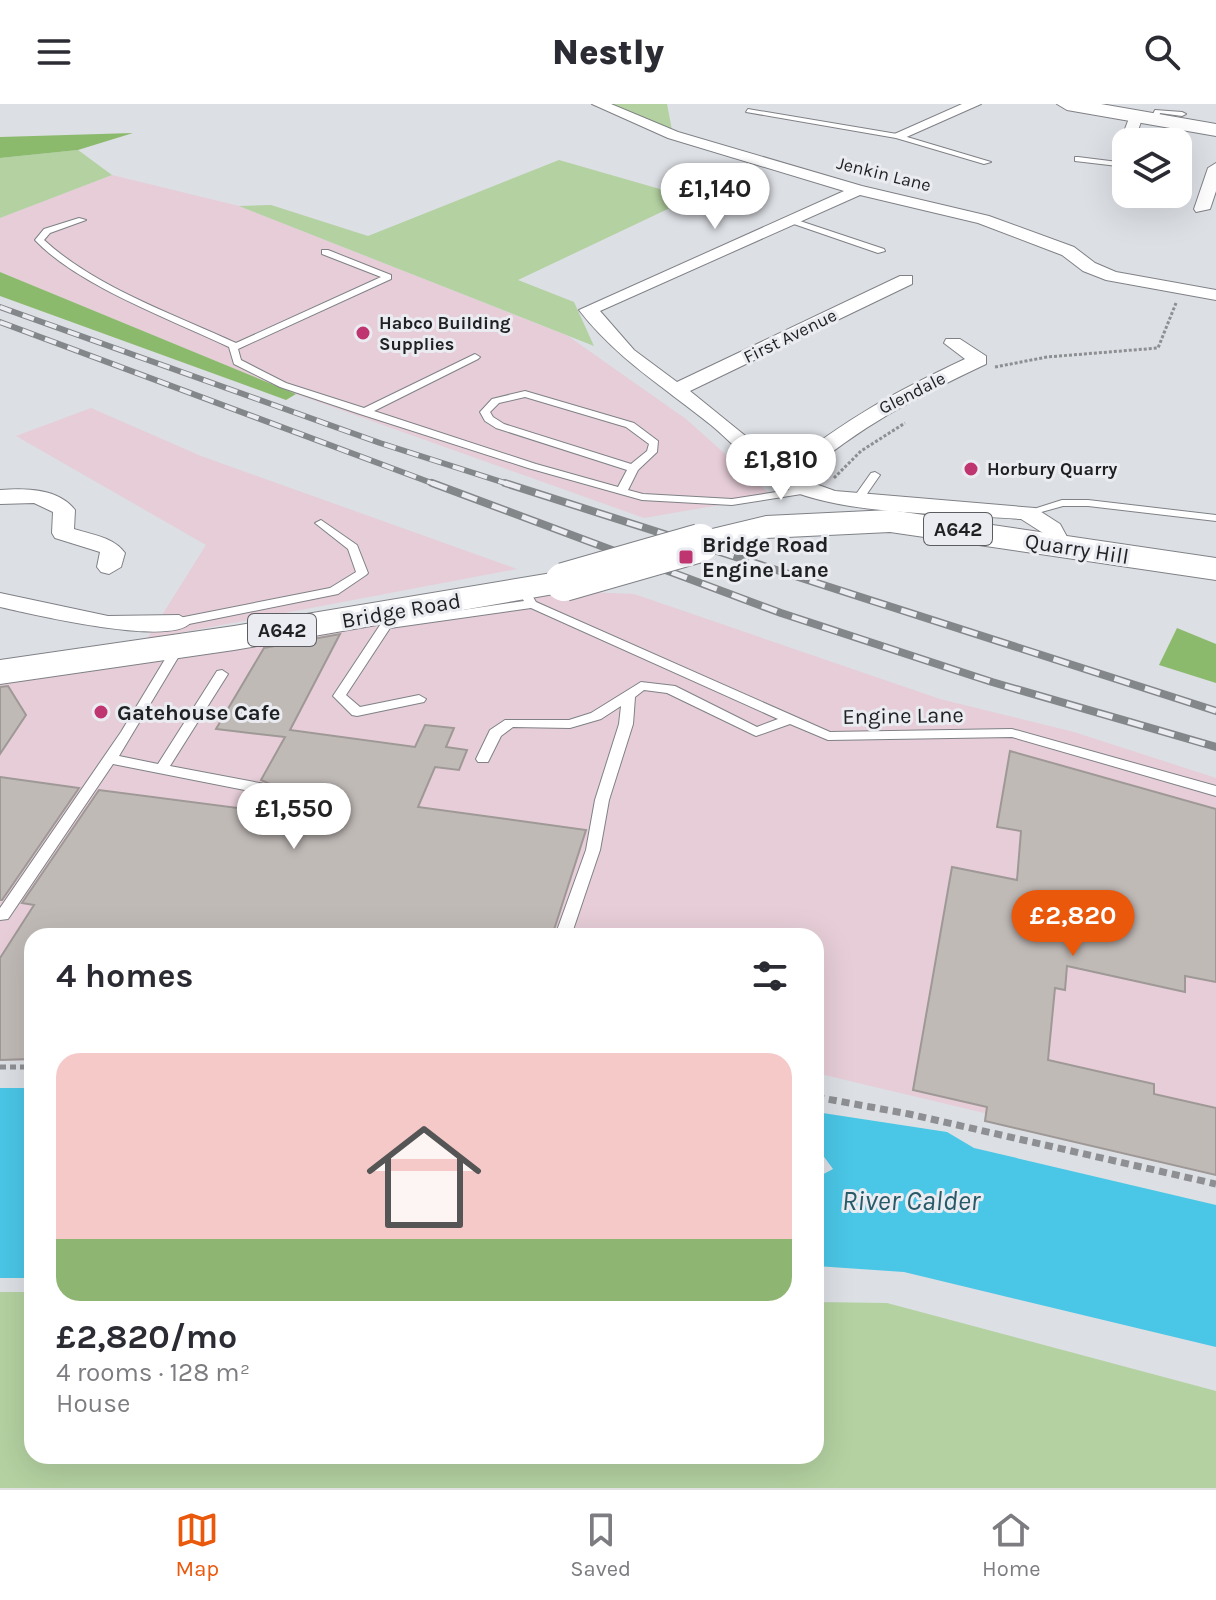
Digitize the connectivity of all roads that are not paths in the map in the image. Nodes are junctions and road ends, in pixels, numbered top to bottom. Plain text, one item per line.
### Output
1 (599, 104) edge
2 (974, 104) edge
3 (1067, 104) edge
4 (748, 111) dead end
5 (1182, 114) dead end
6 (1145, 118) junction
7 (1138, 128) edge
8 (1216, 130) edge
9 (897, 136) junction
10 (1078, 159) dead end
11 (987, 162) dead end
12 (1112, 163) edge
13 (1216, 168) edge
14 (858, 190) junction
15 (1202, 209) dead end
16 (82, 220) dead end
17 (791, 220) junction
18 (881, 251) dead end
19 (325, 252) dead end
20 (907, 280) dead end
21 (1216, 295) edge
22 (953, 343) dead end
23 (236, 347) junction
24 (475, 357) dead end
25 (674, 391) junction
26 (364, 412) junction
27 (633, 468) junction
28 (875, 475) dead end
29 (785, 479) junction
30 (621, 492) junction
31 (813, 492) junction
32 (0, 497) edge
33 (858, 499) junction
34 (1027, 513) junction
35 (1216, 518) edge
36 (321, 523) dead end
37 (1061, 546) junction
38 (109, 567) dead end
39 (1216, 569) edge
40 (564, 582) joint
41 (527, 597) junction
42 (0, 600) edge
43 (179, 634) junction
44 (0, 672) edge
45 (222, 674) dead end
46 (629, 696) junction
47 (419, 699) dead end
48 (790, 719) junction
49 (110, 759) junction
50 (483, 759) dead end
51 (161, 769) junction
52 (270, 790) dead end
53 (1216, 791) edge
54 (3, 915) dead end
55 (566, 928) edge

1 - 14 street, Jenkin Lane
2 - 9 street
3 - 6 main road
4 - 9 lane
5 - 6 lane
6 - 7 street
6 - 8 main road
9 - 11 lane
10 - 12 lane
13 - 15 street
14 - 17 street
14 - 21 street, Jenkin Lane
16 - 23 lane
17 - 18 lane
17 - 25 street
19 - 23 lane
20 - 25 street, First Avenue
22 - 29 street, Glendale
23 - 26 lane
24 - 26 lane
25 - 29 street
26 - 30 lane
27 - 27 lane
27 - 30 lane
28 - 33 lane
29 - 31 street
30 - 31 lane
31 - 33 street
32 - 38 street
33 - 34 street
34 - 35 lane
34 - 37 street
36 - 43 lane
37 - 39 highway, Quarry Hill / A642
37 - 40 highway, Quarry Hill / A642, bridge
40 - 41 highway, Bridge Road / A642
41 - 43 highway, Bridge Road / A642
41 - 47 lane
41 - 48 lane, Engine Lane
42 - 43 street
43 - 44 highway, Bridge Road / A642
43 - 49 lane
45 - 51 lane
46 - 48 lane
46 - 50 lane
46 - 55 lane
48 - 53 lane, Engine Lane
49 - 51 lane
49 - 54 lane
51 - 52 lane

